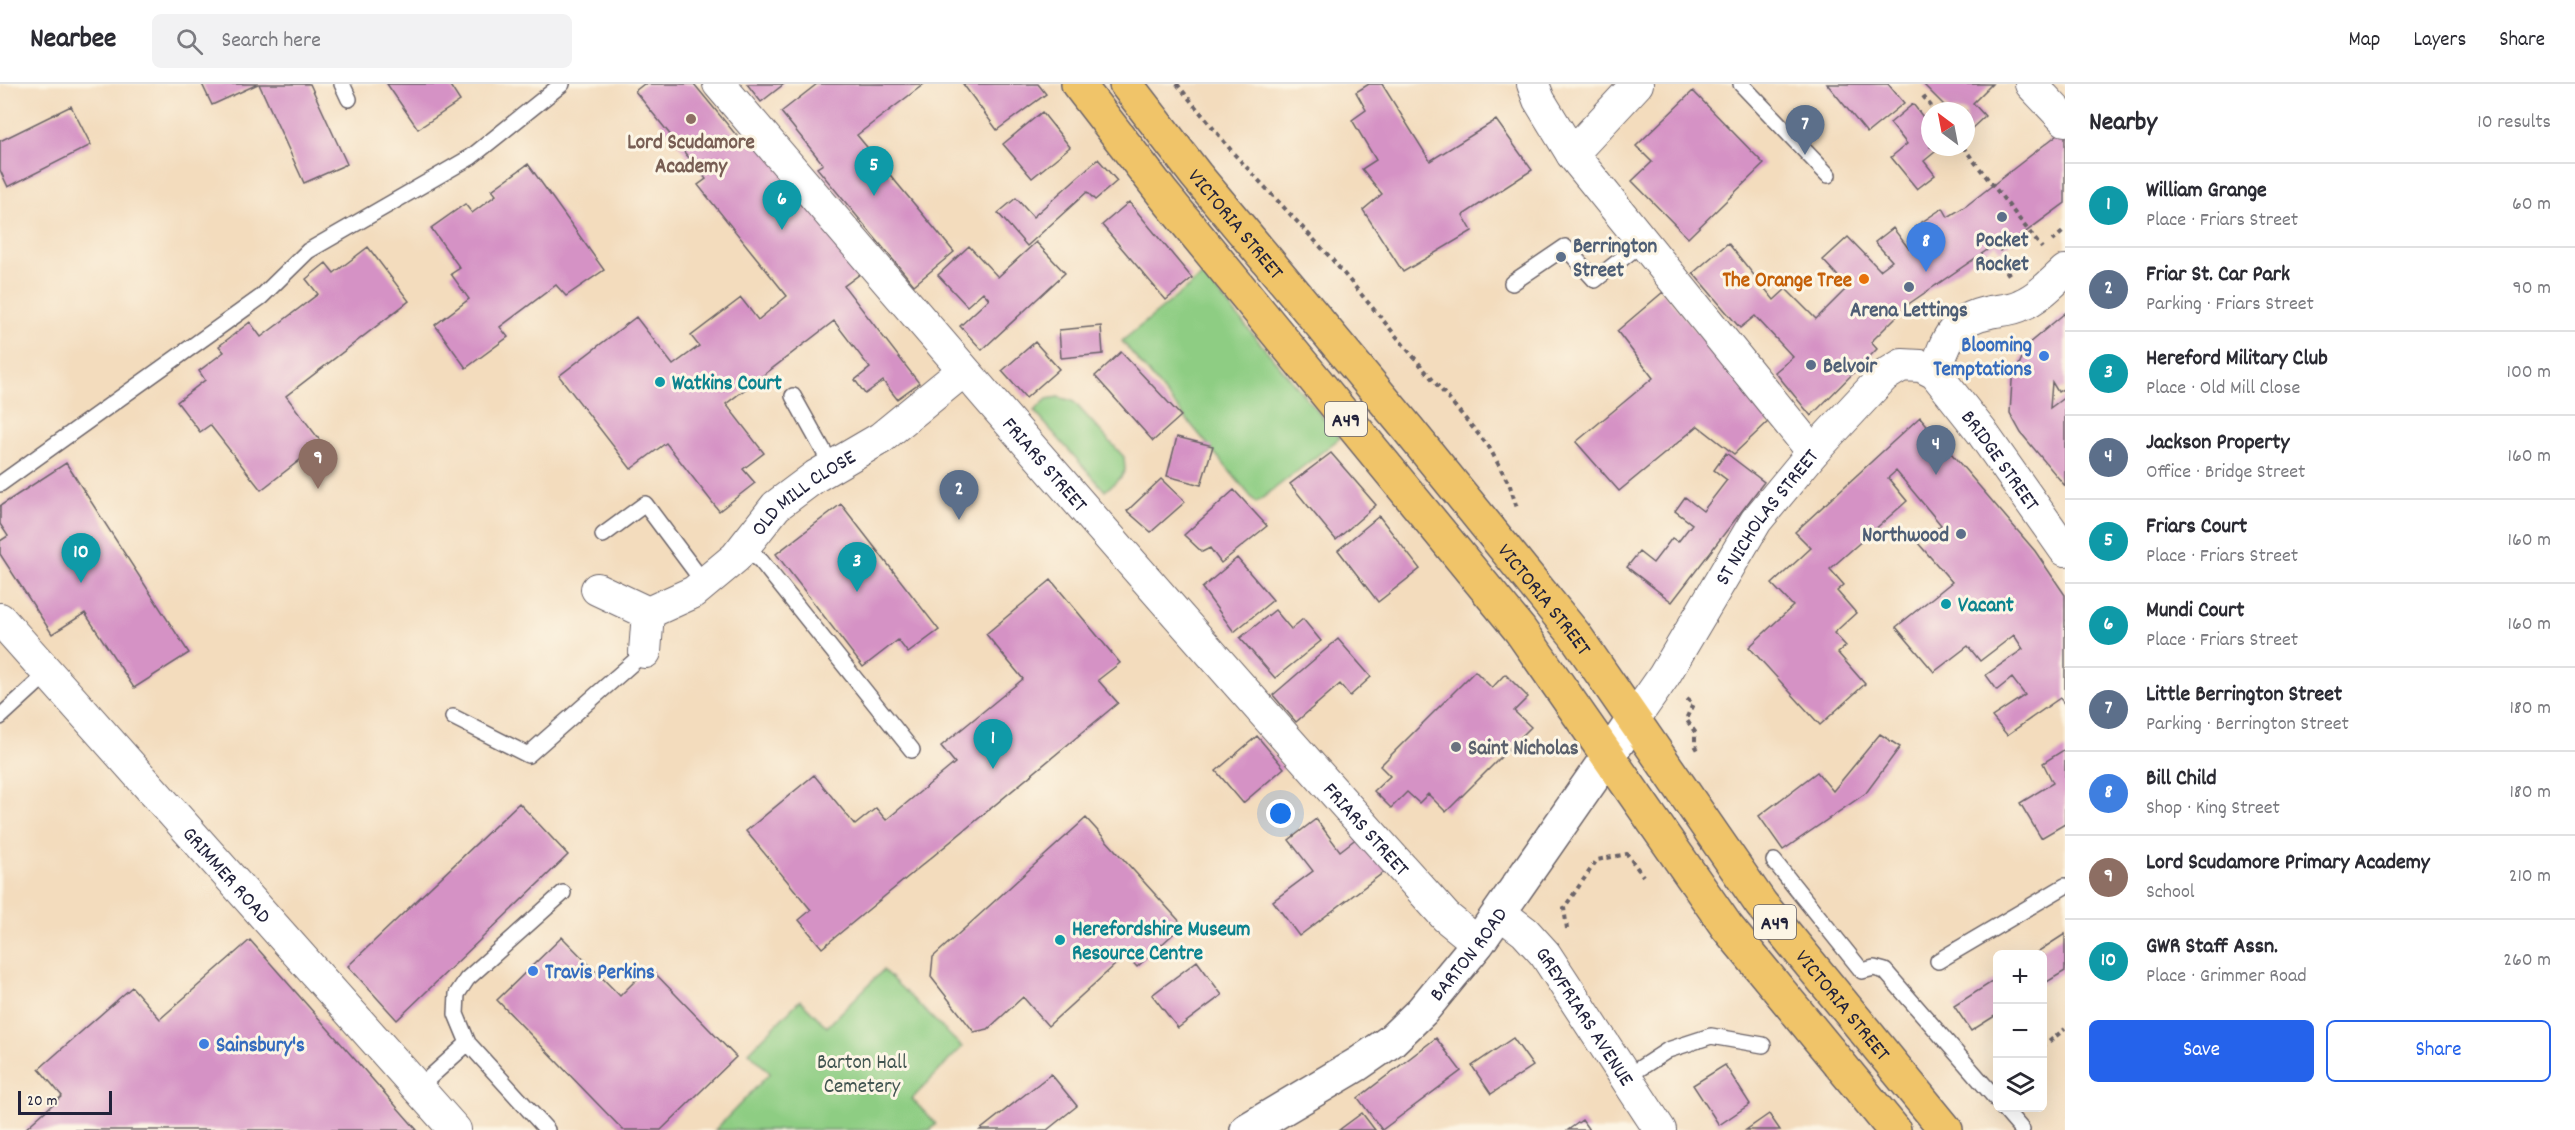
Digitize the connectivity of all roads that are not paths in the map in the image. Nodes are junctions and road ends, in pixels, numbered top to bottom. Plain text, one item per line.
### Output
1 (342, 84) edge
2 (562, 84) edge
3 (719, 84) edge
4 (1078, 84) edge
5 (1126, 84) edge
6 (1533, 84) edge
7 (1637, 84) edge
8 (1741, 84) edge
9 (2031, 84) edge
10 (349, 99) dead end
11 (2065, 120) edge
12 (1572, 154) junction
13 (1828, 175) dead end
14 (1643, 242) junction
15 (2065, 271) edge
16 (1512, 283) dead end
17 (963, 371) junction
18 (1935, 373) junction
19 (793, 396) dead end
20 (1813, 452) junction
21 (832, 466) junction
22 (0, 484) edge
23 (603, 535) dead end
24 (744, 547) junction
25 (2065, 550) edge
26 (704, 583) junction
27 (597, 589) dead end
28 (648, 613) junction
29 (0, 619) edge
30 (645, 652) joint
31 (48, 673) junction
32 (0, 717) edge
33 (453, 717) dead end
34 (1634, 719) junction
35 (912, 750) dead end
36 (1609, 757) junction
37 (1774, 861) dead end
38 (2065, 886) edge
39 (563, 893) dead end
40 (1500, 913) junction
41 (1478, 943) junction
42 (1938, 962) dead end
43 (468, 1043) junction
44 (1763, 1045) dead end
45 (1625, 1078) junction
46 (418, 1088) junction
47 (1993, 1095) edge
48 (2007, 1112) edge
49 (1938, 1122) edge
50 (455, 1130) edge
51 (547, 1130) edge
52 (1247, 1130) edge
53 (1660, 1130) edge
54 (1894, 1130) edge
55 (2022, 1130) edge

1 - 10 lane
2 - 22 lane
3 - 17 street, FRIARS STREET
4 - 36 highway, VICTORIA STREET / A49
5 - 34 highway, VICTORIA STREET / A49
6 - 12 street
7 - 12 street
8 - 13 lane
9 - 11 street
12 - 14 street
14 - 16 lane
14 - 20 street
15 - 18 street
17 - 21 street, OLD MILL CLOSE
17 - 41 street, FRIARS STREET
18 - 20 street, ST NICHOLAS STREET
18 - 25 street, BRIDGE STREET
19 - 21 lane
20 - 34 street, ST NICHOLAS STREET
21 - 24 street, OLD MILL CLOSE
23 - 26 lane
24 - 26 street, OLD MILL CLOSE
24 - 35 lane
26 - 28 street, OLD MILL CLOSE
27 - 28 street
28 - 30 street
29 - 31 street, GRIMMER ROAD
30 - 33 lane
31 - 32 lane
31 - 46 street, GRIMMER ROAD
34 - 36 street, BARTON ROAD
34 - 49 highway, VICTORIA STREET / A49
36 - 40 street, BARTON ROAD
36 - 54 highway, VICTORIA STREET / A49
37 - 47 lane
38 - 42 lane
39 - 43 lane
40 - 41 street, BARTON ROAD
40 - 45 street, GREYFRIARS AVENUE
41 - 52 street, BARTON ROAD
43 - 46 lane
43 - 51 lane
44 - 45 lane
45 - 53 street, GREYFRIARS AVENUE
46 - 50 street, GRIMMER ROAD
48 - 55 lane

